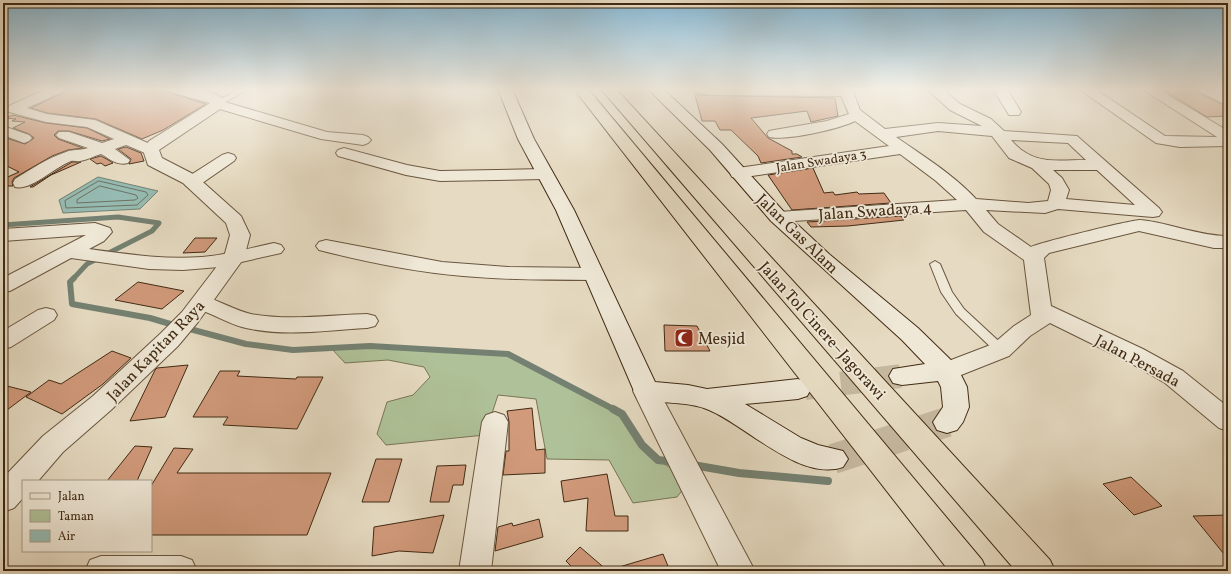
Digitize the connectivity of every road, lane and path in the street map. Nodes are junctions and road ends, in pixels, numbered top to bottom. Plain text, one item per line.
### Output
1 (37, 116) edge
2 (199, 116) edge
3 (260, 116) edge
4 (516, 116) edge
5 (603, 116) edge
6 (632, 116) edge
7 (683, 116) edge
8 (855, 116) edge
9 (858, 116) edge
10 (973, 116) edge
11 (1125, 116) edge
12 (1193, 116) edge
13 (1228, 121) edge
14 (1203, 122) junction
15 (3, 130) edge
16 (998, 133) junction
17 (774, 134) dead end
18 (881, 134) junction
19 (64, 135) dead end
20 (1228, 137) edge
21 (24, 138) dead end
22 (128, 139) junction
23 (363, 140) dead end
24 (1228, 141) edge
25 (102, 148) junction
26 (903, 149) junction
27 (151, 150) junction
28 (344, 153) dead end
29 (228, 158) dead end
30 (122, 160) dead end
31 (1038, 165) junction
32 (1101, 165) junction
33 (738, 173) junction
34 (545, 174) junction
35 (192, 182) junction
36 (22, 183) dead end
37 (972, 204) junction
38 (1056, 204) junction
39 (778, 217) junction
40 (1228, 231) edge
41 (3, 235) edge
42 (1195, 237) junction
43 (1228, 242) edge
44 (326, 246) dead end
45 (274, 248) dead end
46 (66, 252) junction
47 (234, 258) junction
48 (1034, 258) junction
49 (935, 264) dead end
50 (594, 274) junction
51 (3, 286) edge
52 (196, 310) junction
53 (1042, 310) junction
54 (46, 315) dead end
55 (367, 321) dead end
56 (3, 341) edge
57 (1001, 350) junction
58 (947, 371) junction
59 (902, 376) tunnel mouth
60 (798, 389) tunnel mouth
61 (646, 391) junction
62 (708, 398) junction
63 (1228, 421) edge
64 (495, 422) dead end
65 (947, 422) tunnel mouth
66 (833, 459) tunnel mouth
67 (3, 499) edge
68 (101, 571) edge
69 (181, 571) edge
70 (476, 571) edge
71 (738, 571) edge
72 (970, 571) edge
73 (1038, 571) edge

1 - 22 street
2 - 27 main road
3 - 23 street
4 - 34 main road
5 - 72 highway, Jalan Tol Cinere–Jagorawi
6 - 73 highway, Jalan Tol Cinere–Jagorawi
7 - 33 main road, Jalan Gas Alam
8 - 17 street
9 - 18 street
10 - 16 street
11 - 24 street
12 - 14 street
13 - 14 street
14 - 20 street
15 - 21 street
16 - 18 street
16 - 31 street
16 - 32 street
18 - 26 street
19 - 25 street
22 - 25 street
22 - 27 street
25 - 30 street
25 - 36 street
26 - 33 street, Jalan Swadaya 3
26 - 37 street
27 - 35 main road, Jalan Kapitan Raya
28 - 34 street
29 - 35 street
31 - 32 street
31 - 38 street
32 - 38 street, Jalan Swadaya 4
33 - 39 main road, Jalan Gas Alam
34 - 50 main road
35 - 47 main road, Jalan Kapitan Raya
37 - 38 street, Jalan Swadaya 4
37 - 39 street, Jalan Swadaya 4
37 - 48 street
39 - 58 main road, Jalan Gas Alam
40 - 42 street
41 - 46 street
42 - 43 street
42 - 48 street
44 - 50 street
45 - 47 street
46 - 47 street
46 - 51 street
47 - 52 main road, Jalan Kapitan Raya
48 - 53 street
49 - 57 lane
50 - 61 main road
52 - 55 street
52 - 67 main road, Jalan Kapitan Raya
53 - 57 street
53 - 63 street, Jalan Persada
54 - 56 street
57 - 58 street
58 - 59 main road
58 - 65 main road, Jalan Gas Alam
60 - 62 main road
61 - 62 main road
61 - 71 main road
62 - 66 main road
64 - 70 street
68 - 69 street

